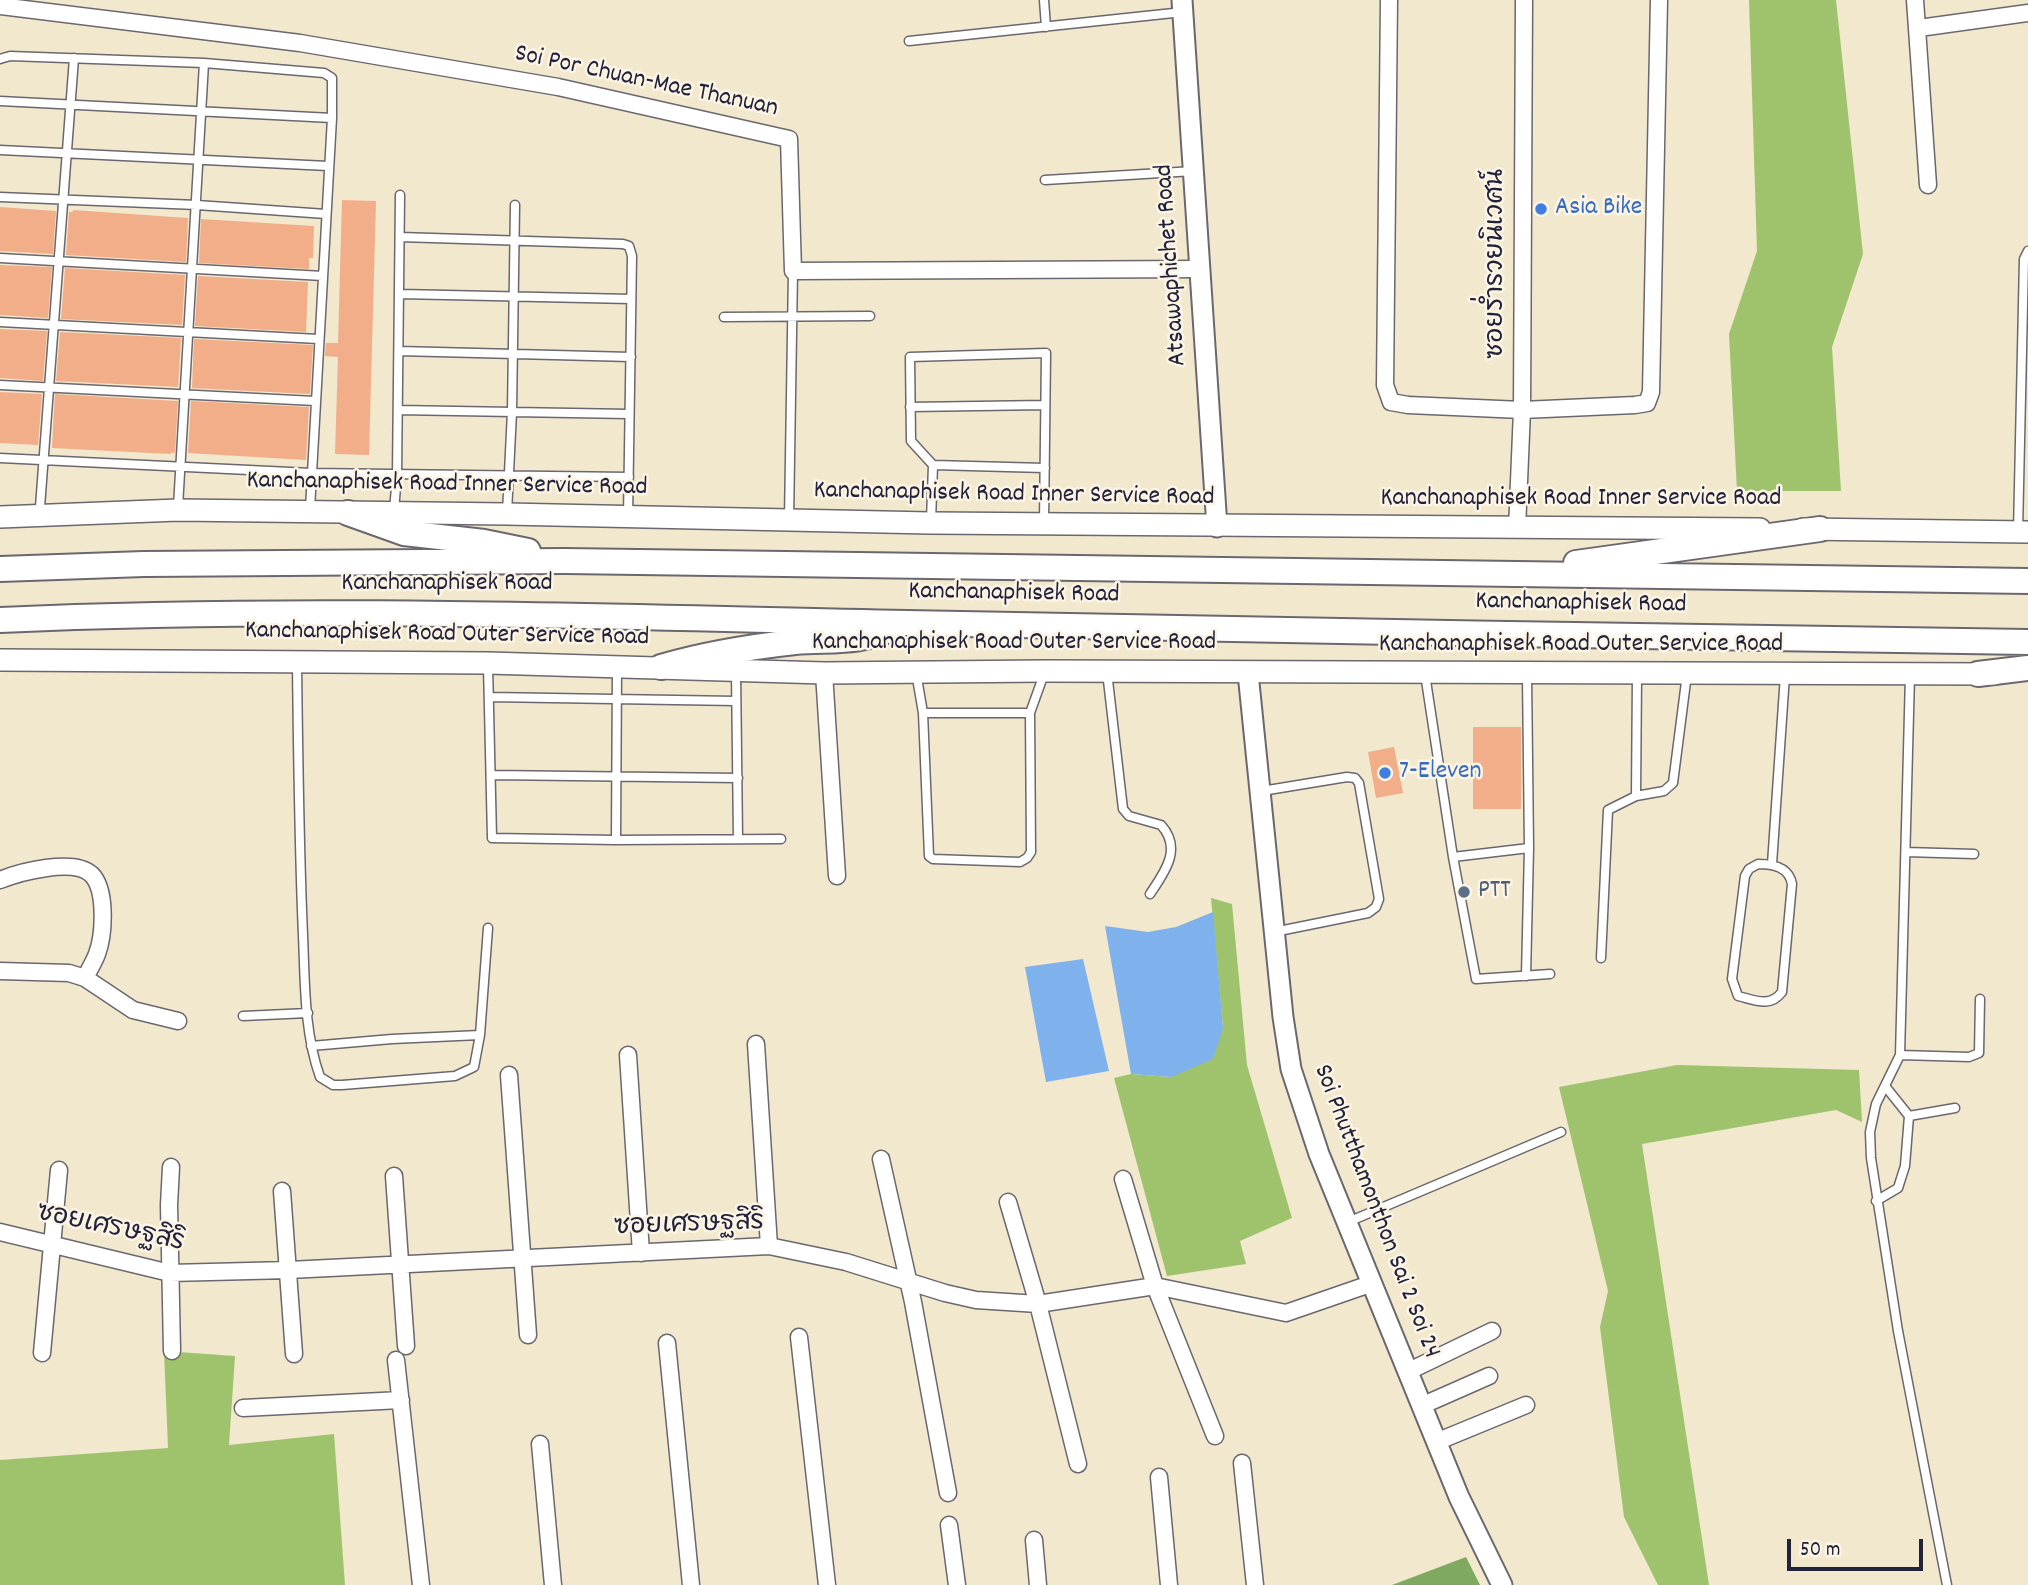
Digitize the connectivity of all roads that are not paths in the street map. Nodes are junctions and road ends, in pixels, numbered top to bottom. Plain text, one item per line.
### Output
1 (1044, 0) edge
2 (1389, 0) edge
3 (1524, 0) edge
4 (1659, 0) edge
5 (1916, 0) edge
6 (0, 6) edge
7 (1183, 6) edge
8 (2028, 13) edge
9 (1046, 27) junction
10 (1919, 28) junction
11 (909, 41) dead end
12 (74, 58) junction
13 (0, 59) edge
14 (204, 63) junction
15 (0, 101) edge
16 (71, 103) junction
17 (202, 110) junction
18 (332, 118) junction
19 (0, 150) edge
20 (66, 153) junction
21 (200, 160) junction
22 (328, 166) junction
23 (1194, 171) junction
24 (1045, 180) dead end
25 (1928, 185) dead end
26 (400, 195) dead end
27 (0, 197) edge
28 (62, 199) junction
29 (197, 205) junction
30 (515, 205) dead end
31 (327, 214) junction
32 (400, 237) junction
33 (515, 241) junction
34 (2028, 251) edge
35 (0, 258) edge
36 (58, 261) junction
37 (191, 269) junction
38 (1200, 269) junction
39 (793, 271) junction
40 (323, 276) junction
41 (400, 294) junction
42 (514, 296) junction
43 (631, 299) junction
44 (2026, 312) edge
45 (792, 316) junction
46 (870, 316) dead end
47 (724, 317) dead end
48 (0, 322) edge
49 (54, 324) junction
50 (189, 332) junction
51 (318, 339) junction
52 (399, 351) junction
53 (513, 352) junction
54 (631, 357) junction
55 (0, 385) edge
56 (48, 387) junction
57 (184, 395) junction
58 (315, 401) junction
59 (1045, 405) junction
60 (910, 407) junction
61 (398, 410) junction
62 (1522, 410) junction
63 (512, 412) junction
64 (629, 414) junction
65 (2024, 427) edge
66 (0, 458) edge
67 (43, 461) junction
68 (933, 466) junction
69 (179, 468) junction
70 (1045, 468) junction
71 (311, 473) junction
72 (397, 475) junction
73 (509, 476) junction
74 (629, 477) junction
75 (0, 502) edge
76 (40, 507) junction
77 (178, 510) junction
78 (310, 512) junction
79 (68, 513) junction
80 (348, 513) junction
81 (394, 514) junction
82 (507, 514) junction
83 (0, 517) edge
84 (628, 517) junction
85 (789, 520) junction
86 (930, 523) junction
87 (1044, 523) junction
88 (1217, 527) junction
89 (1517, 529) junction
90 (1820, 529) junction
91 (2023, 532) edge
92 (565, 561) junction
93 (0, 569) edge
94 (1496, 573) junction
95 (2028, 581) edge
96 (0, 621) edge
97 (906, 623) junction
98 (2028, 642) edge
99 (0, 660) edge
100 (33, 660) junction
101 (297, 663) junction
102 (488, 663) junction
103 (617, 666) junction
104 (661, 667) junction
105 (2028, 668) edge
106 (736, 670) junction
107 (0, 671) edge
108 (915, 671) junction
109 (1045, 671) junction
110 (1425, 671) junction
111 (1107, 672) junction
112 (1527, 672) junction
113 (824, 673) junction
114 (1248, 673) junction
115 (1637, 674) junction
116 (1687, 674) junction
117 (1978, 674) junction
118 (1785, 675) junction
119 (1910, 675) junction
120 (2028, 676) edge
121 (490, 697) junction
122 (616, 700) junction
123 (736, 701) junction
124 (923, 713) junction
125 (1030, 713) junction
126 (491, 775) junction
127 (617, 775) junction
128 (738, 778) junction
129 (1259, 792) junction
130 (1636, 796) junction
131 (738, 839) junction
132 (781, 839) dead end
133 (616, 840) junction
134 (1529, 848) junction
135 (1906, 852) junction
136 (1974, 854) dead end
137 (1453, 857) junction
138 (1773, 864) junction
139 (837, 876) dead end
140 (0, 880) edge
141 (1150, 894) dead end
142 (488, 928) dead end
143 (1274, 932) junction
144 (1601, 958) dead end
145 (0, 971) edge
146 (1550, 974) dead end
147 (1526, 976) junction
148 (85, 978) junction
149 (1980, 999) dead end
150 (308, 1013) junction
151 (243, 1016) dead end
152 (178, 1021) dead end
153 (480, 1035) junction
154 (756, 1044) dead end
155 (311, 1046) junction
156 (628, 1055) dead end
157 (1900, 1055) junction
158 (509, 1075) dead end
159 (1885, 1086) junction
160 (1955, 1108) dead end
161 (1909, 1116) junction
162 (1561, 1132) dead end
163 (881, 1159) dead end
164 (171, 1167) dead end
165 (59, 1170) dead end
166 (394, 1176) dead end
167 (1123, 1179) dead end
168 (282, 1191) dead end
169 (1876, 1201) junction
170 (1008, 1202) dead end
171 (1346, 1223) junction
172 (0, 1232) edge
173 (52, 1244) junction
174 (769, 1247) junction
175 (642, 1253) junction
176 (521, 1259) junction
177 (400, 1265) junction
178 (289, 1270) junction
179 (170, 1273) junction
180 (908, 1282) junction
181 (1370, 1284) junction
182 (1155, 1286) junction
183 (1038, 1304) junction
184 (1492, 1331) dead end
185 (528, 1335) dead end
186 (799, 1337) dead end
187 (667, 1343) dead end
188 (406, 1346) dead end
189 (172, 1351) dead end
190 (43, 1353) dead end
191 (294, 1354) dead end
192 (396, 1360) dead end
193 (1407, 1372) junction
194 (1489, 1377) dead end
195 (401, 1400) junction
196 (1526, 1405) dead end
197 (1421, 1406) junction
198 (243, 1408) dead end
199 (1215, 1436) dead end
200 (1436, 1442) junction
201 (540, 1444) dead end
202 (1242, 1463) dead end
203 (1078, 1464) dead end
204 (1159, 1477) dead end
205 (948, 1493) dead end
206 (949, 1525) dead end
207 (1034, 1540) dead end
208 (421, 1585) edge
209 (554, 1585) edge
210 (691, 1585) edge
211 (827, 1585) edge
212 (957, 1585) edge
213 (1038, 1585) edge
214 (1169, 1585) edge
215 (1255, 1585) edge
216 (1502, 1585) edge
217 (1947, 1585) edge

1 - 9 lane
2 - 62 street
3 - 62 street, ซอยร่ำรวยนิเวศน์
4 - 62 street
5 - 10 street
6 - 39 street, Soi Por Chuan-Mae Thanuan
7 - 9 lane
7 - 23 street, Atsawaphichet Road
8 - 10 street
9 - 11 lane
10 - 25 street
12 - 13 lane
12 - 14 lane
12 - 16 lane
14 - 17 lane
14 - 18 lane
15 - 16 lane
16 - 17 lane
16 - 20 lane
17 - 18 lane
17 - 21 lane
18 - 22 lane
19 - 20 lane
20 - 21 lane
20 - 28 lane
21 - 22 lane
21 - 29 lane
22 - 31 lane
23 - 24 lane
23 - 38 street, Atsawaphichet Road
26 - 32 lane
27 - 28 lane
28 - 29 lane
28 - 36 lane
29 - 31 lane
29 - 37 lane
30 - 33 lane
31 - 40 lane
32 - 33 lane
32 - 41 lane
33 - 42 lane
33 - 43 lane
34 - 44 lane
35 - 36 lane
36 - 37 lane
36 - 49 lane
37 - 40 lane
37 - 50 lane
38 - 39 street
38 - 88 street, Atsawaphichet Road
39 - 45 lane
40 - 51 lane
41 - 42 lane
41 - 52 lane
42 - 43 lane
42 - 53 lane
43 - 54 lane
44 - 65 lane
45 - 46 lane
45 - 47 lane
45 - 85 lane
48 - 49 lane
49 - 50 lane
49 - 56 lane
50 - 51 lane
50 - 57 lane
51 - 58 lane
52 - 53 lane
52 - 61 lane
53 - 54 lane
53 - 63 lane
54 - 64 lane
55 - 56 lane
56 - 57 lane
56 - 67 lane
57 - 58 lane
57 - 69 lane
58 - 71 lane
59 - 60 lane
59 - 60 lane
59 - 70 lane
60 - 68 lane
61 - 63 lane
61 - 72 lane
62 - 89 street, ซอยร่ำรวยนิเวศน์
63 - 64 lane
63 - 73 lane
64 - 74 lane
65 - 91 lane
66 - 67 lane
67 - 69 lane
67 - 76 lane
68 - 70 lane
68 - 86 lane
69 - 71 lane
69 - 77 lane
70 - 87 lane
71 - 72 lane
71 - 78 lane
72 - 73 lane
72 - 81 lane
73 - 74 lane
73 - 82 lane
74 - 84 lane
75 - 76 main road
76 - 79 main road
77 - 78 main road, Kanchanaphisek Road Inner Service Road
77 - 79 main road, Kanchanaphisek Road Inner Service Road
78 - 80 main road, Kanchanaphisek Road Inner Service Road
79 - 83 main road, Kanchanaphisek Road Inner Service Road
80 - 81 main road, Kanchanaphisek Road Inner Service Road
80 - 92 highway
81 - 82 main road, Kanchanaphisek Road Inner Service Road
82 - 84 main road, Kanchanaphisek Road Inner Service Road
84 - 85 main road, Kanchanaphisek Road Inner Service Road
85 - 86 main road, Kanchanaphisek Road Inner Service Road
86 - 87 main road, Kanchanaphisek Road Inner Service Road
87 - 88 main road, Kanchanaphisek Road Inner Service Road
88 - 89 main road, Kanchanaphisek Road Inner Service Road
89 - 90 main road, Kanchanaphisek Road Inner Service Road
90 - 91 main road, Kanchanaphisek Road Inner Service Road
90 - 94 highway
92 - 93 highway, Kanchanaphisek Road
92 - 94 highway, Kanchanaphisek Road
94 - 95 highway, Kanchanaphisek Road
96 - 97 highway, Kanchanaphisek Road
97 - 98 highway, Kanchanaphisek Road
97 - 104 highway
99 - 100 main road, Kanchanaphisek Road Outer Service Road
100 - 101 main road, Kanchanaphisek Road Outer Service Road
100 - 107 main road
101 - 102 main road, Kanchanaphisek Road Outer Service Road
101 - 150 lane
102 - 103 main road, Kanchanaphisek Road Outer Service Road
102 - 121 lane
103 - 104 main road, Kanchanaphisek Road Outer Service Road
103 - 122 lane
104 - 106 main road, Kanchanaphisek Road Outer Service Road
105 - 117 highway
106 - 113 main road, Kanchanaphisek Road Outer Service Road
106 - 123 lane
108 - 109 main road, Kanchanaphisek Road Outer Service Road
108 - 113 main road, Kanchanaphisek Road Outer Service Road
108 - 124 lane
109 - 111 main road, Kanchanaphisek Road Outer Service Road
109 - 125 lane
110 - 112 main road, Kanchanaphisek Road Outer Service Road
110 - 114 main road, Kanchanaphisek Road Outer Service Road
110 - 137 lane
111 - 114 main road, Kanchanaphisek Road Outer Service Road
111 - 141 lane
112 - 115 main road, Kanchanaphisek Road Outer Service Road
112 - 134 lane
113 - 139 street
114 - 129 street, Soi Phutthamonthon Sai 2 Soi 24
115 - 116 main road, Kanchanaphisek Road Outer Service Road
115 - 130 lane
116 - 118 main road, Kanchanaphisek Road Outer Service Road
116 - 130 lane
117 - 119 main road, Kanchanaphisek Road Outer Service Road
117 - 120 main road, Kanchanaphisek Road Outer Service Road
118 - 119 main road, Kanchanaphisek Road Outer Service Road
118 - 138 lane
119 - 135 lane
121 - 122 lane
121 - 126 lane
122 - 123 lane
122 - 127 lane
123 - 128 lane
124 - 125 lane
124 - 125 lane
126 - 127 lane
126 - 133 lane
127 - 128 lane
127 - 133 lane
128 - 131 lane
129 - 143 street, Soi Phutthamonthon Sai 2 Soi 24
129 - 143 lane
130 - 144 lane
131 - 132 lane
131 - 133 lane
134 - 137 lane
134 - 147 lane
135 - 136 lane
135 - 157 lane
137 - 147 lane
138 - 138 lane
140 - 148 street
142 - 153 lane
143 - 171 street, Soi Phutthamonthon Sai 2 Soi 24
145 - 148 street
146 - 147 lane
148 - 152 street
149 - 157 lane
150 - 151 lane
150 - 155 lane
153 - 155 lane
153 - 155 lane
154 - 174 street
156 - 175 street
157 - 159 lane
158 - 176 street
159 - 161 lane
159 - 169 lane
160 - 161 lane
161 - 169 lane
162 - 171 lane
163 - 180 street
164 - 179 street
165 - 173 street
166 - 177 street
167 - 182 street
168 - 178 street
169 - 217 lane
170 - 183 street
171 - 181 street, Soi Phutthamonthon Sai 2 Soi 24
172 - 173 street, ซอยเศรษฐสิริ
173 - 179 street, ซอยเศรษฐสิริ
173 - 190 street
174 - 175 street, ซอยเศรษฐสิริ
174 - 180 street, ซอยเศรษฐสิริ
175 - 176 street, ซอยเศรษฐสิริ
176 - 177 street, ซอยเศรษฐสิริ
176 - 185 street
177 - 178 street, ซอยเศรษฐสิริ
177 - 188 street
178 - 179 street, ซอยเศรษฐสิริ
178 - 191 street
179 - 189 street
180 - 183 street, ซอยเศรษฐสิริ
180 - 205 street
181 - 182 street, ซอยเศรษฐสิริ
181 - 193 street, Soi Phutthamonthon Sai 2 Soi 24
182 - 183 street, ซอยเศรษฐสิริ
182 - 199 street
183 - 203 street
184 - 193 street
186 - 211 street
187 - 210 street
192 - 195 street
193 - 197 street, Soi Phutthamonthon Sai 2 Soi 24
194 - 197 street
195 - 198 street
195 - 208 street
196 - 200 street
197 - 200 street, Soi Phutthamonthon Sai 2 Soi 24
200 - 216 street, Soi Phutthamonthon Sai 2 Soi 24
201 - 209 street
202 - 215 street
204 - 214 street
206 - 212 street
207 - 213 street

